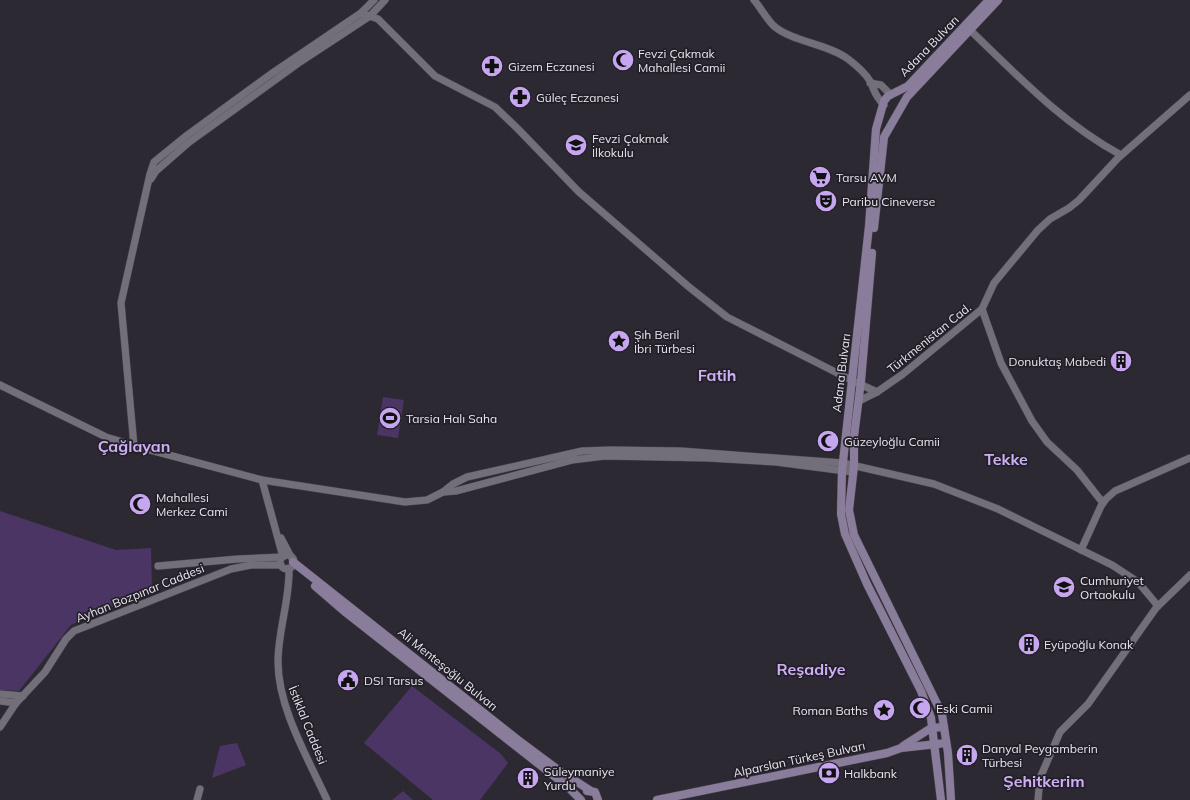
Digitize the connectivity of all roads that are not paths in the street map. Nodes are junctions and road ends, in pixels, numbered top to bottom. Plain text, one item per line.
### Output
1 (374, 0) edge
2 (385, 0) edge
3 (754, 0) edge
4 (989, 0) edge
5 (998, 0) edge
6 (361, 12) junction
7 (370, 16) junction
8 (970, 30) junction
9 (870, 83) junction
10 (891, 95) junction
11 (1190, 95) edge
12 (904, 103) junction
13 (884, 105) junction
14 (898, 114) junction
15 (1121, 155) junction
16 (147, 186) junction
17 (982, 309) junction
18 (857, 383) junction
19 (0, 385) edge
20 (877, 392) junction
21 (859, 401) junction
22 (134, 446) junction
23 (1190, 458) edge
24 (842, 467) junction
25 (854, 469) junction
26 (262, 480) junction
27 (1103, 502) junction
28 (276, 527) junction
29 (1081, 550) junction
30 (282, 557) junction
31 (241, 558) junction
32 (291, 563) junction
33 (281, 565) junction
34 (158, 566) dead end
35 (231, 569) junction
36 (1190, 575) edge
37 (1158, 606) junction
38 (0, 694) edge
39 (22, 696) junction
40 (0, 701) edge
41 (16, 703) junction
42 (0, 727) edge
43 (944, 727) junction
44 (932, 728) junction
45 (946, 743) junction
46 (933, 744) junction
47 (900, 748) junction
48 (200, 789) dead end
49 (591, 791) junction
50 (598, 799) edge
51 (197, 800) edge
52 (327, 800) edge
53 (582, 800) edge
54 (607, 800) edge
55 (657, 800) edge
56 (940, 800) edge
57 (951, 800) edge
58 (1038, 800) edge

1 - 6 street
2 - 7 street
3 - 9 street
4 - 10 main road, Adana Bulvarı
5 - 8 main road, Adana Bulvarı
6 - 7 street
6 - 16 street
7 - 16 street
7 - 18 street
8 - 12 main road, Adana Bulvarı
8 - 15 street
9 - 10 street
9 - 13 street
10 - 12 main road
10 - 13 main road, Adana Bulvarı
11 - 15 street, Türkmenistan Cad.
12 - 14 main road, Adana Bulvarı
13 - 14 main road
13 - 18 main road, Adana Bulvarı
14 - 18 main road, Adana Bulvarı
15 - 17 street, Türkmenistan Cad.
16 - 22 street
17 - 20 street, Türkmenistan Cad.
17 - 27 street
18 - 20 street
18 - 21 main road, Adana Bulvarı
18 - 24 main road, Adana Bulvarı
19 - 22 street
20 - 21 street, Türkmenistan Cad.
21 - 25 main road, Adana Bulvarı
22 - 26 street
23 - 27 street
24 - 25 street
24 - 26 street
24 - 44 main road, Adana Bulvarı
25 - 29 street
25 - 43 main road, Adana Bulvarı
26 - 28 street
27 - 29 street
28 - 30 street
28 - 32 street
29 - 37 street
30 - 31 street
30 - 32 street
30 - 33 street
31 - 34 street
31 - 35 street
32 - 33 street
32 - 49 main road, Ali Menteşoğlu Bulvarı
32 - 52 street, İstiklal Caddesi
32 - 53 main road, Ali Menteşoğlu Bulvarı
33 - 35 street, Ayhan Bozpınar Caddesi
35 - 39 street, Ayhan Bozpınar Caddesi
36 - 37 street
37 - 58 street
38 - 39 street
39 - 41 street, Ayhan Bozpınar Caddesi
40 - 41 street
41 - 42 street, Ayhan Bozpınar Caddesi
43 - 44 main road
43 - 45 main road, Adana Bulvarı
44 - 46 main road, Adana Bulvarı
44 - 47 main road
45 - 46 main road, Alparslan Türkeş Bulvarı
45 - 57 main road, Adana Bulvarı
46 - 47 main road, Alparslan Türkeş Bulvarı
46 - 56 main road, Adana Bulvarı
47 - 55 main road, Alparslan Türkeş Bulvarı
48 - 51 street
49 - 50 main road, Ali Menteşoğlu Bulvarı
49 - 53 main road
50 - 54 main road

